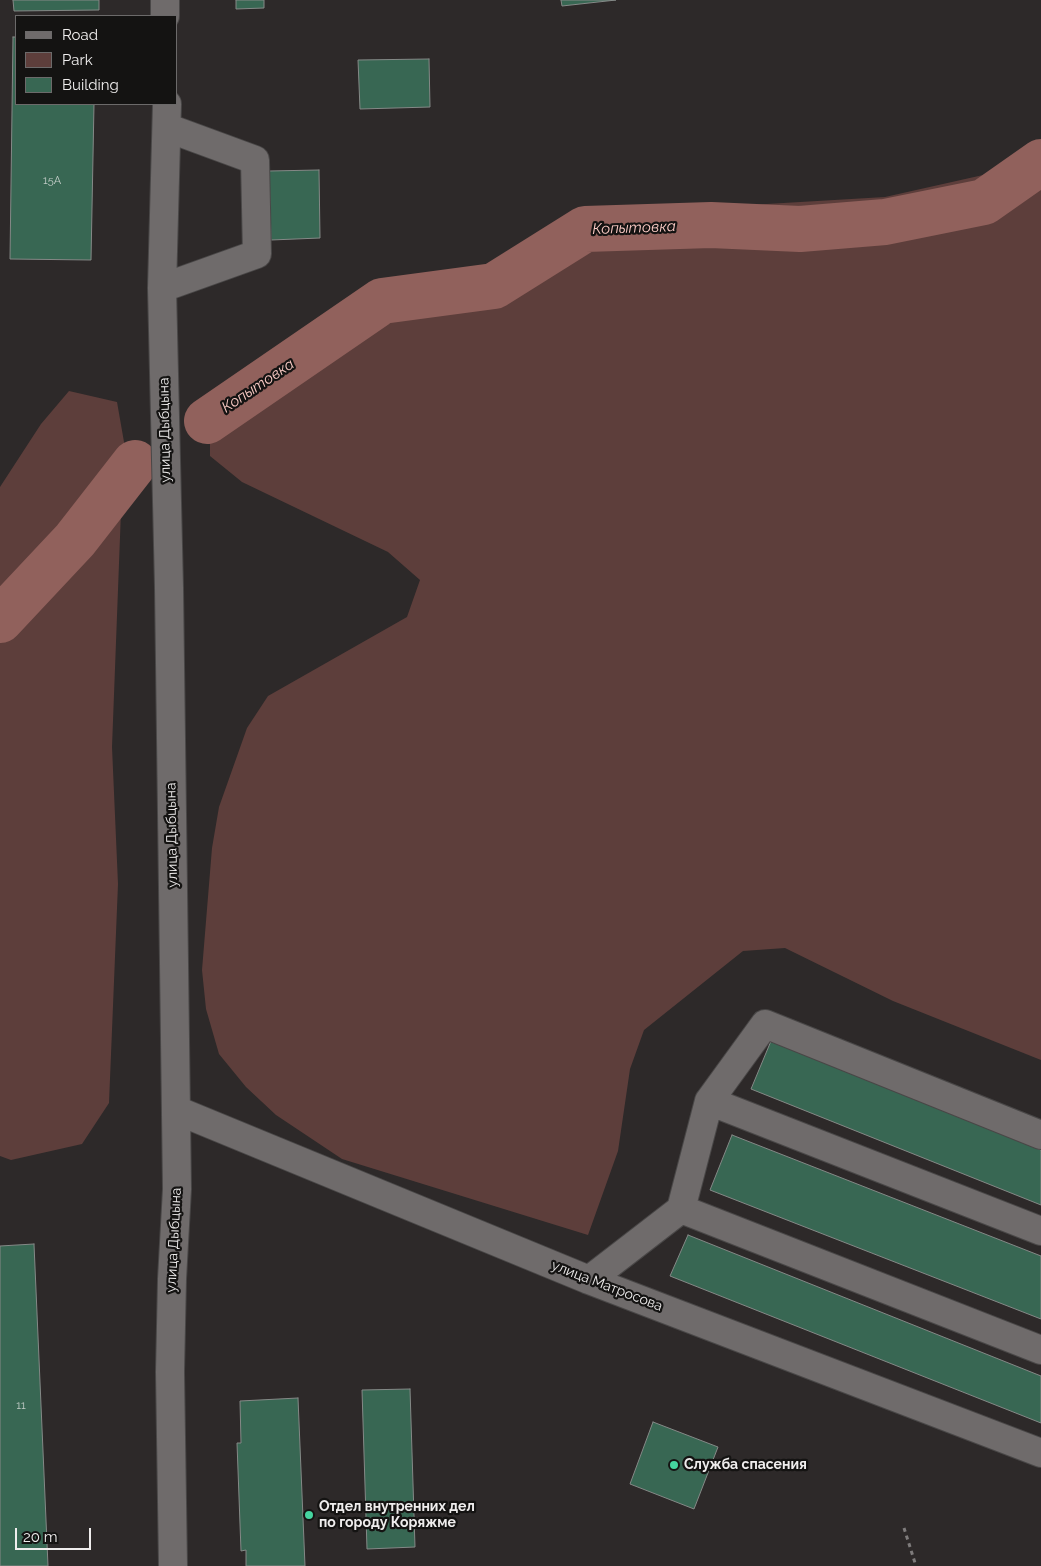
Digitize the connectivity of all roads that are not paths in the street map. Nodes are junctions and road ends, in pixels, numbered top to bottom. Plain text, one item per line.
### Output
1 (165, 0) edge
2 (165, 15) edge
3 (167, 116) edge
4 (162, 288) junction
5 (709, 1101) junction
6 (176, 1110) junction
7 (1041, 1135) edge
8 (681, 1209) junction
9 (1041, 1231) edge
10 (589, 1280) junction
11 (1041, 1350) edge
12 (1041, 1453) edge
13 (173, 1566) edge

1 - 2 street
3 - 4 street, улица Дыбцына
3 - 4 street
4 - 6 street, улица Дыбцына
5 - 7 street
5 - 8 street
5 - 9 street
6 - 10 street, улица Матросова
6 - 13 street, улица Дыбцына
8 - 10 street
8 - 11 street
10 - 12 street, улица Матросова

